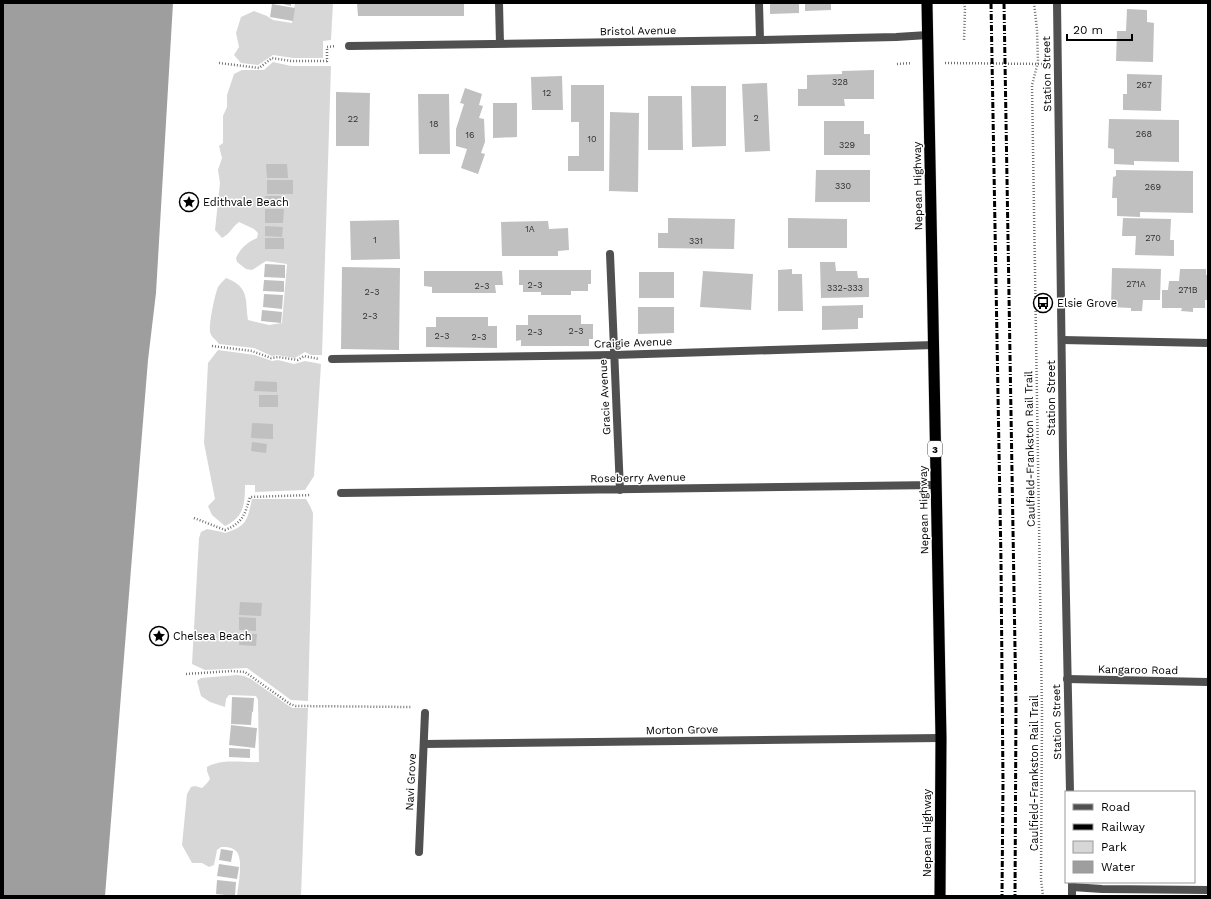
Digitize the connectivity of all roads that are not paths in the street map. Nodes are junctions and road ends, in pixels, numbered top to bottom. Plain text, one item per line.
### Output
1 (499, 3) edge
2 (759, 3) edge
3 (927, 3) edge
4 (1057, 3) edge
5 (928, 35) junction
6 (760, 40) junction
7 (500, 44) junction
8 (349, 46) road end
9 (610, 254) dead end
10 (1062, 340) junction
11 (1208, 343) edge
12 (934, 345) junction
13 (614, 354) junction
14 (332, 359) road end
15 (936, 485) junction
16 (620, 490) junction
17 (341, 493) dead end
18 (1067, 679) junction
19 (1208, 682) edge
20 (425, 713) road end
21 (941, 738) junction
22 (424, 744) junction
23 (1070, 791) edge
24 (419, 852) dead end
25 (1072, 884) edge
26 (1208, 890) edge
27 (940, 896) edge
28 (1072, 896) edge

1 - 7 street
2 - 6 street
3 - 5 highway, Nepean Highway / 3
4 - 10 street, Station Street
5 - 6 street, Bristol Avenue
5 - 12 highway, Nepean Highway / 3
6 - 7 street, Bristol Avenue
7 - 8 street, Bristol Avenue
9 - 13 street, Gracie Avenue
10 - 11 street
10 - 18 street, Station Street
12 - 13 street, Craigie Avenue
12 - 15 highway, Nepean Highway / 3
13 - 14 street, Craigie Avenue
13 - 16 street, Gracie Avenue
15 - 16 street, Roseberry Avenue
15 - 21 highway, Nepean Highway / 3
16 - 17 street, Roseberry Avenue
18 - 19 street, Kangaroo Road
18 - 23 street, Station Street
20 - 22 street, Navi Grove
21 - 22 street, Morton Grove
21 - 27 highway, Nepean Highway / 3
22 - 24 street, Navi Grove
25 - 26 street
25 - 28 street

